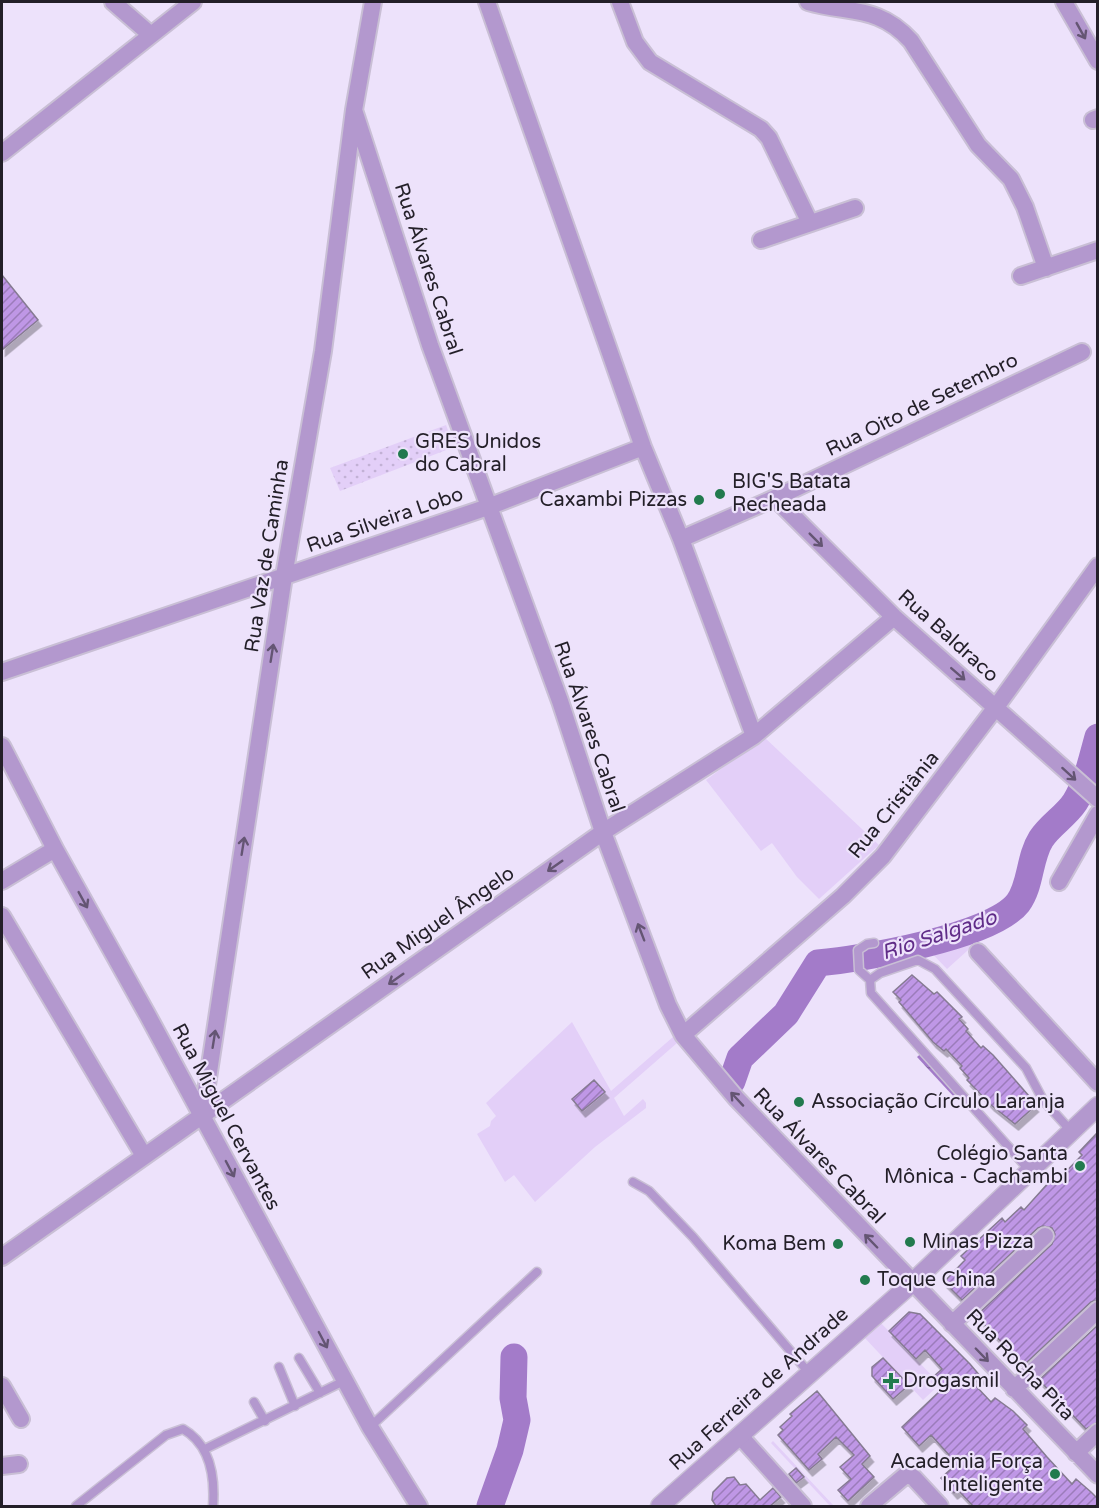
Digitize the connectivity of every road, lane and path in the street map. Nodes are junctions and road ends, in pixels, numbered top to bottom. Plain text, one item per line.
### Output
1 (113, 2) edge
2 (193, 2) edge
3 (373, 2) edge
4 (487, 2) edge
5 (620, 2) edge
6 (808, 2) edge
7 (1064, 2) edge
8 (151, 35) junction
9 (1098, 61) edge
10 (354, 110) junction
11 (2, 153) edge
12 (855, 208) dead end
13 (810, 223) junction
14 (760, 240) dead end
15 (1098, 250) edge
16 (1046, 268) junction
17 (1021, 276) dead end
18 (1082, 352) dead end
19 (643, 447) junction
20 (775, 498) junction
21 (488, 507) junction
22 (681, 539) junction
23 (1098, 566) edge
24 (284, 576) junction
25 (894, 617) junction
26 (2, 672) edge
27 (996, 707) junction
28 (754, 736) junction
29 (2, 746) edge
30 (1098, 799) edge
31 (1098, 814) edge
32 (603, 832) junction
33 (55, 849) junction
34 (2, 881) edge
35 (1059, 882) dead end
36 (2, 916) edge
37 (874, 943) dead end
38 (978, 952) dead end
39 (870, 980) junction
40 (683, 1035) junction
41 (1098, 1083) edge
42 (1098, 1106) edge
43 (202, 1118) junction
44 (1071, 1131) junction
45 (144, 1156) junction
46 (1030, 1171) junction
47 (633, 1182) dead end
48 (1045, 1236) dead end
49 (2, 1257) edge
50 (537, 1272) dead end
51 (912, 1283) junction
52 (1098, 1311) edge
53 (952, 1324) junction
54 (299, 1358) dead end
55 (279, 1367) dead end
56 (810, 1374) junction
57 (344, 1381) junction
58 (2, 1386) edge
59 (1014, 1389) junction
60 (321, 1393) junction
61 (254, 1402) dead end
62 (295, 1406) junction
63 (21, 1419) dead end
64 (265, 1420) junction
65 (370, 1427) junction
66 (1098, 1432) edge
67 (740, 1436) junction
68 (205, 1449) junction
69 (1076, 1453) junction
70 (19, 1464) dead end
71 (2, 1466) edge
72 (1098, 1476) edge
73 (76, 1506) edge
74 (213, 1506) edge
75 (419, 1506) edge
76 (660, 1506) edge
77 (803, 1506) edge
78 (869, 1506) edge
79 (940, 1506) edge

1 - 8 street
2 - 8 street
3 - 10 street, Rua Vaz de Caminha
4 - 19 street
5 - 13 street
6 - 16 street
7 -> 9 street
8 - 11 street
10 - 21 street, Rua Álvares Cabral
10 - 24 street, Rua Vaz de Caminha
12 - 13 street
13 - 14 street
15 - 16 street
16 - 17 street
18 - 20 street, Rua Oito de Setembro
19 - 21 street, Rua Silveira Lobo
19 - 22 street
20 - 22 street, Rua Oito de Setembro
20 -> 25 street, Rua Baldraco
21 - 24 street, Rua Silveira Lobo
21 - 32 street, Rua Álvares Cabral
22 - 28 street
23 - 27 street, Rua Cristiânia
24 - 26 street, Rua Silveira Lobo
43 -> 24 street, Rua Vaz de Caminha
25 -> 27 street, Rua Baldraco
25 - 28 street, Rua Miguel Ângelo
27 -> 30 street, Rua Baldraco
27 - 40 street, Rua Cristiânia
28 - 32 street, Rua Miguel Ângelo
29 - 33 street, Rua Miguel Cervantes
31 - 35 street
40 -> 32 street, Rua Álvares Cabral
32 -> 43 street, Rua Miguel Ângelo
33 - 34 street
33 -> 43 street, Rua Miguel Cervantes
36 - 45 street
37 - 39 lane
38 - 41 street
39 - 44 lane
39 - 46 lane
51 -> 40 street, Rua Álvares Cabral
42 - 44 street, Rua Ferreira de Andrade
43 - 45 street, Rua Miguel Ângelo
43 -> 57 street, Rua Miguel Cervantes
44 - 46 street, Rua Ferreira de Andrade
45 - 49 street, Rua Miguel Ângelo
46 - 51 street, Rua Ferreira de Andrade
47 - 56 lane
48 - 53 street
50 - 65 lane
51 - 53 street, Rua Rocha Pita
51 - 56 street, Rua Ferreira de Andrade
52 - 59 street
53 -> 59 street, Rua Rocha Pita
54 - 60 lane
55 - 62 lane
56 - 67 street, Rua Ferreira de Andrade
57 - 60 lane
57 - 65 street, Rua Miguel Cervantes
58 - 63 street
59 - 69 street, Rua Rocha Pita
60 - 62 lane
61 - 64 lane
62 - 64 lane
64 - 68 lane
65 - 75 street, Rua Miguel Cervantes
66 - 69 street
67 - 76 street, Rua Ferreira de Andrade
67 - 77 street
68 - 73 lane
68 - 74 lane
69 - 72 street, Rua Rocha Pita
70 - 71 street
78 - 79 street

